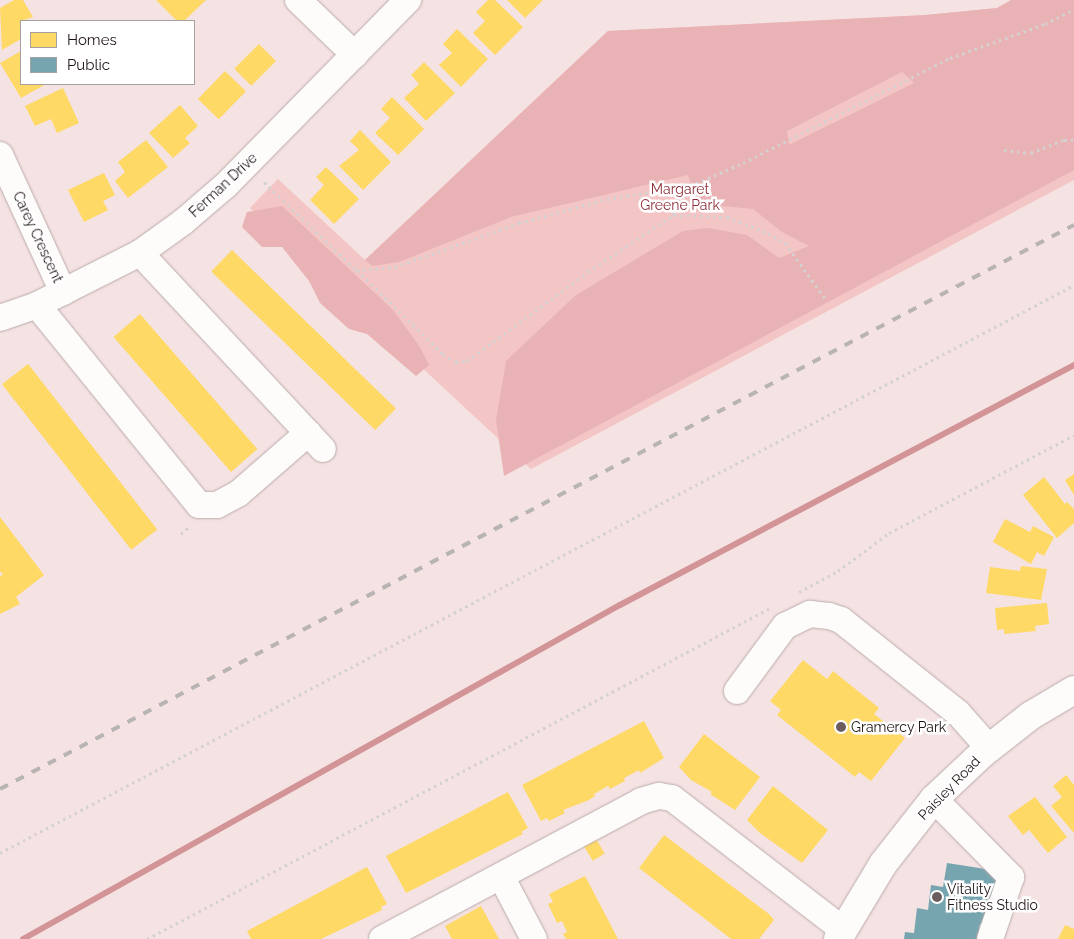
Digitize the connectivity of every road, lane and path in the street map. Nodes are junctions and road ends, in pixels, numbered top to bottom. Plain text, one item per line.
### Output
1 (298, 0) edge
2 (408, 0) edge
3 (1074, 9) edge
4 (355, 55) junction
5 (1074, 140) edge
6 (1004, 150) dead end
7 (0, 155) edge
8 (264, 182) dead end
9 (690, 186) junction
10 (673, 215) junction
11 (140, 253) junction
12 (356, 270) junction
13 (1074, 285) edge
14 (63, 292) junction
15 (825, 298) dead end
16 (37, 305) junction
17 (0, 318) edge
18 (1074, 435) edge
19 (796, 594) dead end
20 (778, 603) dead end
21 (1074, 690) edge
22 (737, 691) dead end
23 (989, 748) junction
24 (934, 799) junction
25 (0, 853) edge
26 (501, 876) junction
27 (840, 934) edge
28 (147, 939) edge
29 (382, 939) edge
30 (534, 939) edge
31 (990, 939) edge

1 - 4 street
2 - 4 street, Ferman Drive
3 - 9 path
4 - 11 street, Ferman Drive
5 - 6 path
7 - 14 street, Carey Crescent
8 - 12 path
9 - 10 path
9 - 12 path
10 - 12 path
10 - 15 path
11 - 14 street, Ferman Drive
11 - 16 street
13 - 25 path
14 - 16 street, Ferman Drive
16 - 17 street, Ferman Drive
18 - 19 path
20 - 28 path
21 - 23 main road, Paisley Road
22 - 23 street
23 - 24 main road, Paisley Road
24 - 27 main road, Paisley Road
24 - 31 street
26 - 27 street
26 - 29 street
26 - 30 street

